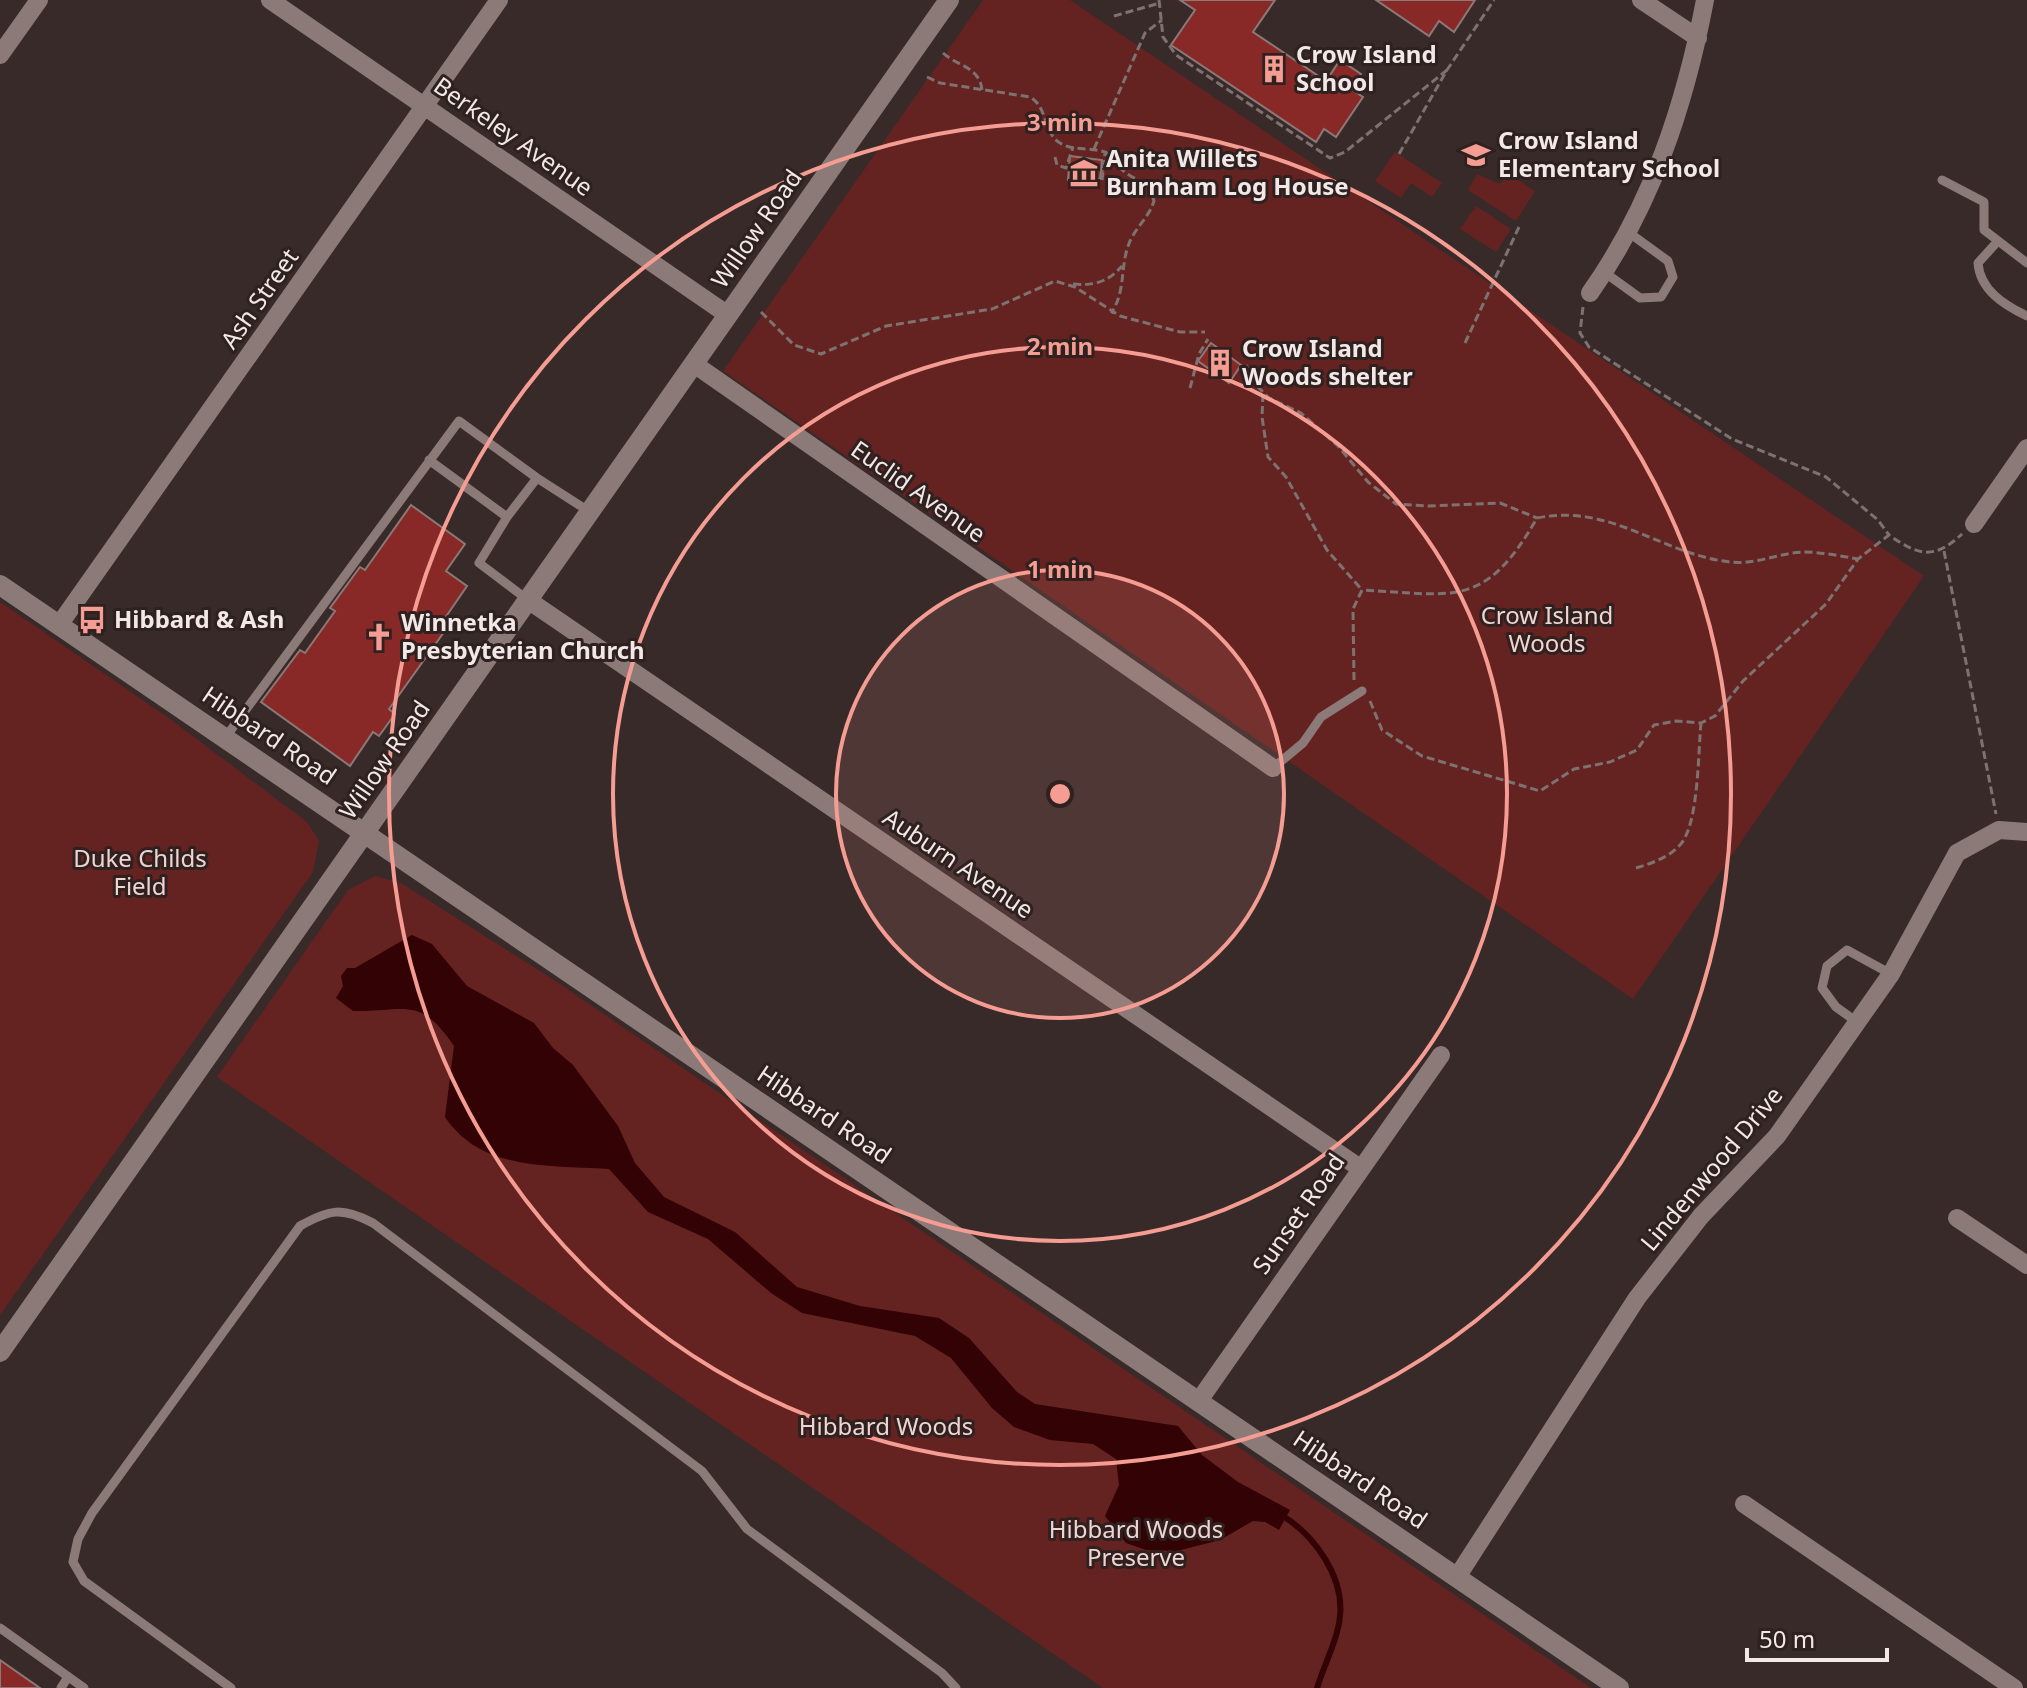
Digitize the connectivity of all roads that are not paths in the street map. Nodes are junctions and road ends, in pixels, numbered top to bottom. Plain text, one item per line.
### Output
1 (39, 0) edge
2 (270, 0) edge
3 (499, 0) edge
4 (949, 0) edge
5 (1641, 0) edge
6 (1705, 0) edge
7 (1698, 38) junction
8 (0, 55) edge
9 (426, 105) junction
10 (1942, 180) dead end
11 (1628, 232) junction
12 (1997, 242) junction
13 (2027, 263) edge
14 (1604, 272) junction
15 (1590, 293) road end
16 (728, 315) junction
17 (2027, 316) edge
18 (694, 364) junction
19 (2027, 448) edge
20 (429, 460) junction
21 (537, 478) junction
22 (590, 512) junction
23 (507, 517) junction
24 (1974, 524) road end
25 (0, 585) edge
26 (528, 600) junction
27 (59, 625) junction
28 (1362, 691) road end
29 (225, 738) junction
30 (1273, 768) joint
31 (2027, 832) edge
32 (365, 833) junction
33 (1891, 974) junction
34 (1857, 1022) junction
35 (1441, 1055) dead end
36 (1360, 1168) junction
37 (1957, 1218) dead end
38 (2027, 1265) edge
39 (0, 1352) edge
40 (1198, 1402) junction
41 (1744, 1504) dead end
42 (1457, 1577) junction
43 (0, 1628) edge
44 (68, 1677) junction
45 (61, 1688) edge
46 (84, 1688) edge
47 (231, 1688) edge
48 (956, 1688) edge
49 (1619, 1688) edge
50 (2014, 1688) edge

1 - 8 street
2 - 9 street, Berkeley Avenue
3 - 9 street, Ash Street
4 - 16 street, Willow Road
5 - 7 street
6 - 7 street
7 - 11 street
9 - 16 street, Berkeley Avenue
9 - 27 street, Ash Street
10 - 12 lane
11 - 14 street
11 - 14 lane
12 - 13 lane
12 - 17 lane
14 - 15 street
16 - 18 street, Willow Road
18 - 22 street, Willow Road
18 - 30 street, Euclid Avenue
19 - 24 street
20 - 21 lane
20 - 23 lane
20 - 29 lane
21 - 22 lane
21 - 23 lane
22 - 26 street, Willow Road
23 - 26 lane
25 - 27 street, Hibbard Road
26 - 32 street, Willow Road
26 - 36 street, Auburn Avenue
27 - 29 street, Hibbard Road
28 - 30 lane
29 - 32 street, Hibbard Road
31 - 33 street, Lindenwood Drive
32 - 39 street, Willow Road
32 - 40 street, Hibbard Road
33 - 34 street, Lindenwood Drive
33 - 34 lane
34 - 42 street, Lindenwood Drive
35 - 36 street, Sunset Road
36 - 40 street, Sunset Road
37 - 38 street
40 - 42 street, Hibbard Road
41 - 50 street
42 - 49 street, Hibbard Road
43 - 44 lane
44 - 45 lane
44 - 46 lane
47 - 48 lane

